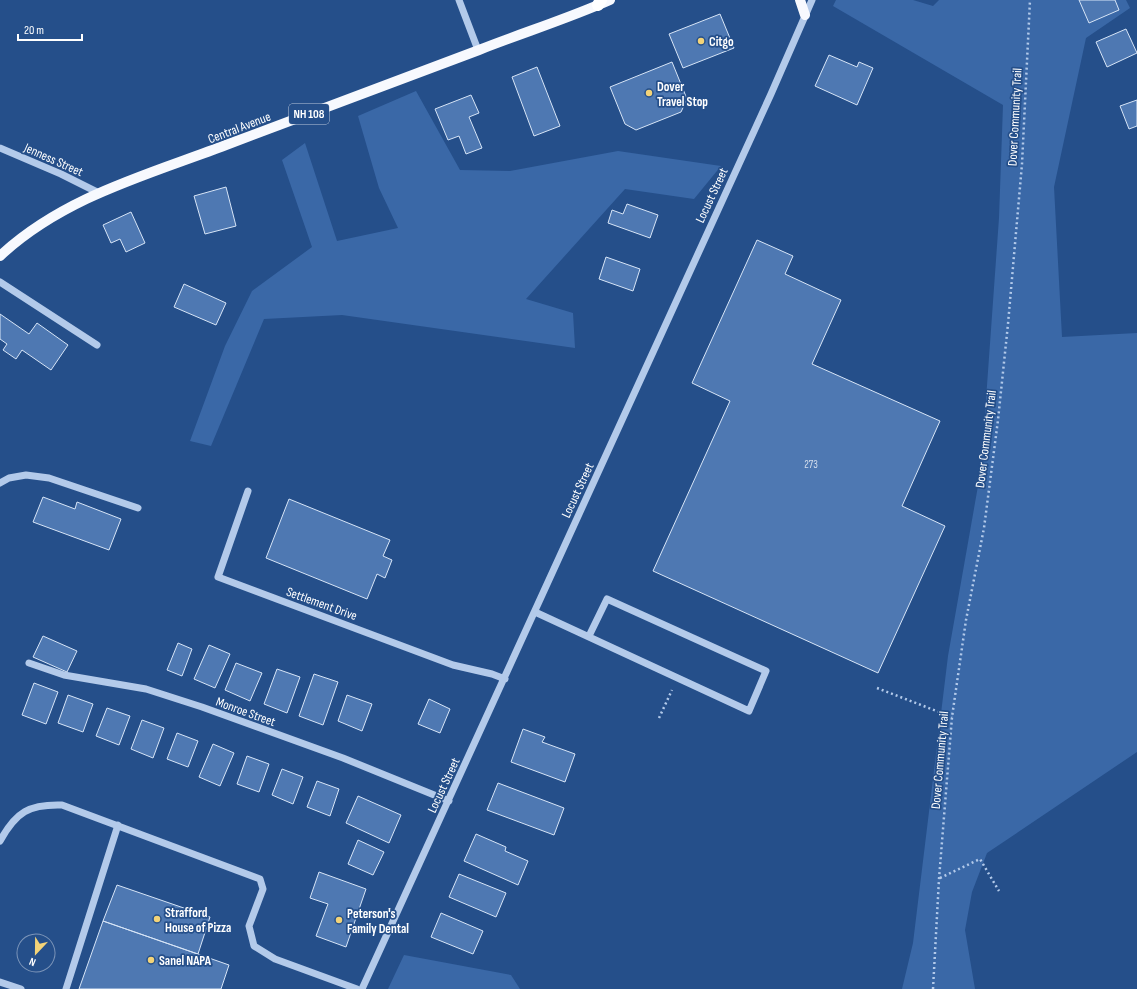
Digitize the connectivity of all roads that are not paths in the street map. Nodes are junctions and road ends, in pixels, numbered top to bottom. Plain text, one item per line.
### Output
1 (459, 0) edge
2 (610, 0) edge
3 (800, 0) edge
4 (812, 0) edge
5 (600, 2) edge
6 (805, 15) junction
7 (478, 50) junction
8 (0, 148) edge
9 (99, 193) junction
10 (0, 256) edge
11 (0, 282) edge
12 (97, 345) dead end
13 (0, 483) edge
14 (248, 491) dead end
15 (138, 508) dead end
16 (535, 612) junction
17 (589, 636) junction
18 (30, 664) dead end
19 (505, 679) junction
20 (449, 801) junction
21 (118, 825) junction
22 (0, 841) edge
23 (0, 982) edge
24 (21, 989) edge
25 (66, 989) edge
26 (357, 989) edge
27 (362, 989) edge

1 - 7 street
2 - 5 main road, Central Avenue / NH 108
3 - 6 main road
4 - 6 street, Locust Street
5 - 7 main road, Central Avenue / NH 108
6 - 16 street, Locust Street
7 - 9 main road, Central Avenue / NH 108
8 - 9 street, Jenness Street
9 - 10 main road, Central Avenue / NH 108
11 - 12 street
13 - 15 street
14 - 19 street, Settlement Drive
16 - 17 street
16 - 19 street, Locust Street
17 - 17 street
18 - 20 street, Monroe Street
19 - 20 street, Locust Street
20 - 27 street, Locust Street
21 - 22 street
21 - 25 street
21 - 26 street
23 - 24 street

